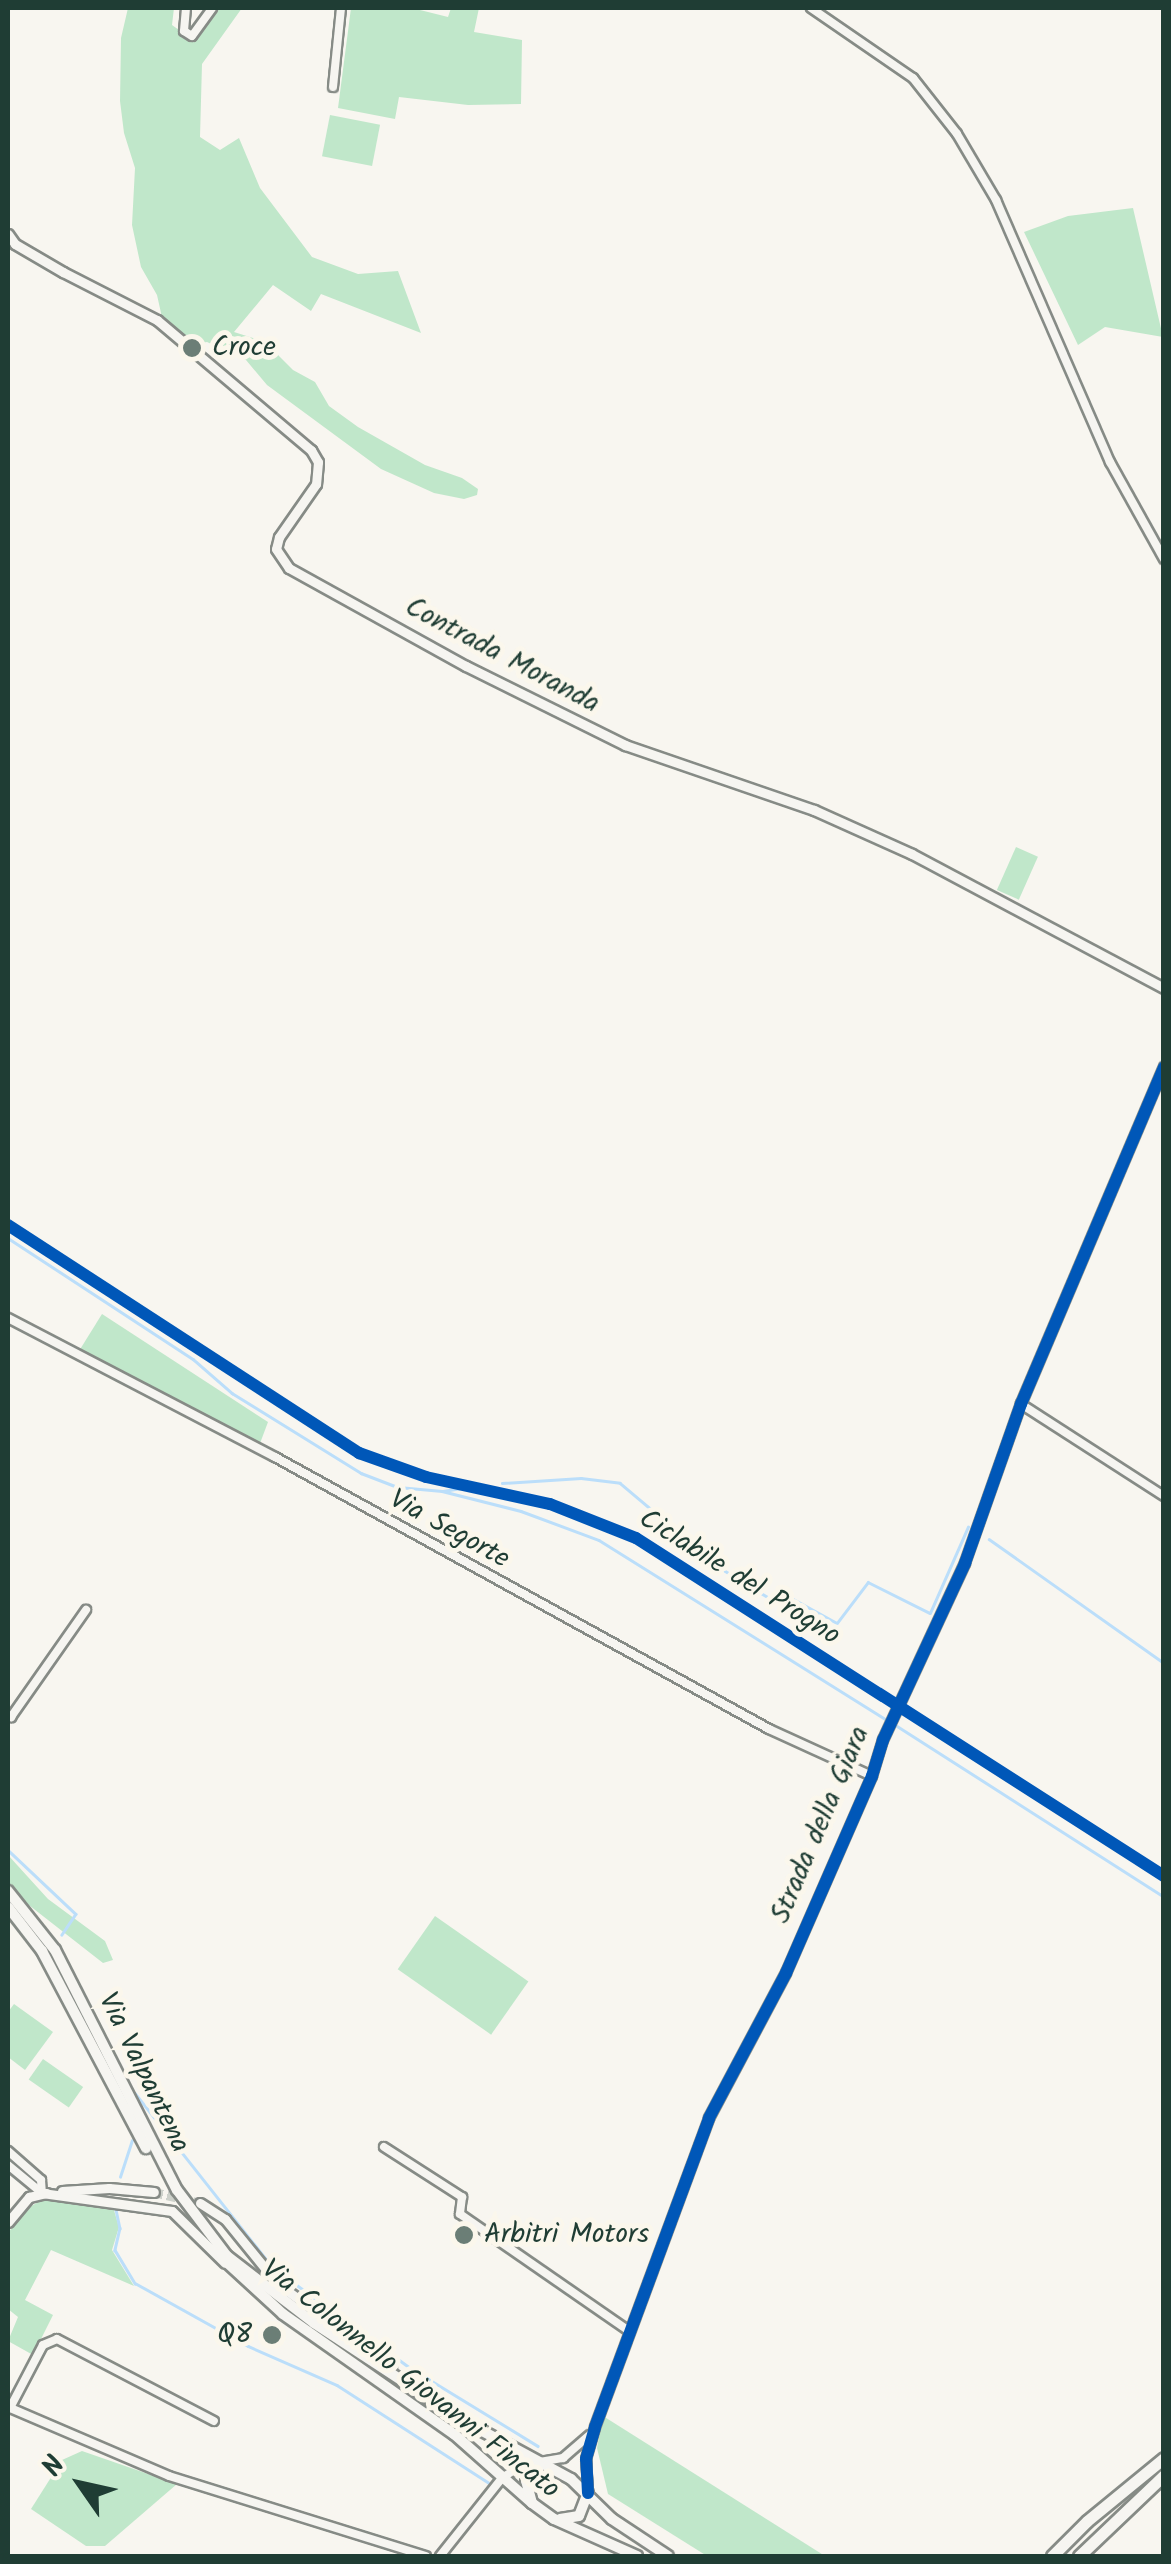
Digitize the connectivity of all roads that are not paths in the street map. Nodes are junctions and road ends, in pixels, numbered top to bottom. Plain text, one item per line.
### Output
1 (186, 8) edge
2 (212, 8) edge
3 (341, 8) edge
4 (810, 8) edge
5 (333, 87) dead end
6 (8, 234) edge
7 (1164, 559) edge
8 (1164, 988) edge
9 (1164, 1067) edge
10 (8, 1318) edge
11 (1022, 1404) junction
12 (1164, 1496) edge
13 (86, 1610) dead end
14 (8, 1715) edge
15 (872, 1776) junction
16 (8, 1891) edge
17 (8, 1907) edge
18 (66, 1995) joint
19 (384, 2146) dead end
20 (8, 2151) edge
21 (8, 2165) edge
22 (154, 2192) tunnel mouth
23 (42, 2193) junction
24 (200, 2203) tunnel mouth
25 (8, 2222) edge
26 (226, 2264) junction
27 (245, 2271) joint
28 (629, 2332) junction
29 (416, 2388) junction
30 (8, 2408) edge
31 (214, 2421) dead end
32 (594, 2427) junction
33 (1164, 2458) edge
34 (544, 2464) junction
35 (1164, 2475) edge
36 (502, 2478) junction
37 (1134, 2480) junction
38 (588, 2493) junction
39 (532, 2503) junction
40 (554, 2519) junction
41 (426, 2556) edge
42 (440, 2556) edge
43 (637, 2556) edge
44 (668, 2556) edge
45 (1052, 2556) edge
46 (1063, 2556) edge
47 (1082, 2556) edge

1 - 2 street
3 - 5 street
4 - 7 street
6 - 8 street, Contrada Moranda
9 - 11 street, Strada della Giara
10 - 15 street, Via Segorte
11 - 12 street
11 - 15 street, Strada della Giara
13 - 14 street
15 - 28 street, Strada della Giara
16 - 27 main road, Via Valpantena
17 - 18 main road, Via Valpantena
18 - 26 main road, Via Colonnello Giovanni Fincato
19 - 28 street
20 - 23 street
21 - 23 street
22 - 23 street
23 - 25 street
23 - 26 street
24 - 29 street
26 - 36 main road, Via Colonnello Giovanni Fincato
27 - 29 main road, Via Colonnello Giovanni Fincato
28 - 32 street, Strada della Giara
29 - 34 main road, Via Colonnello Giovanni Fincato
30 - 31 street
30 - 41 street
32 - 34 street, Strada della Giara
32 - 38 street, Strada della Giara
33 - 37 highway
34 - 36 street, Strada della Giara
34 - 38 main road, Via Colonnello Giovanni Fincato
34 - 39 main road
35 - 47 highway
36 - 39 main road, Via Colonnello Giovanni Fincato
36 - 42 street
37 - 45 highway
37 - 46 highway
38 - 40 main road
38 - 44 main road, Via Colonnello Giovanni Fincato
39 - 40 main road, Via Colonnello Giovanni Fincato
40 - 43 main road, Via Colonnello Giovanni Fincato

